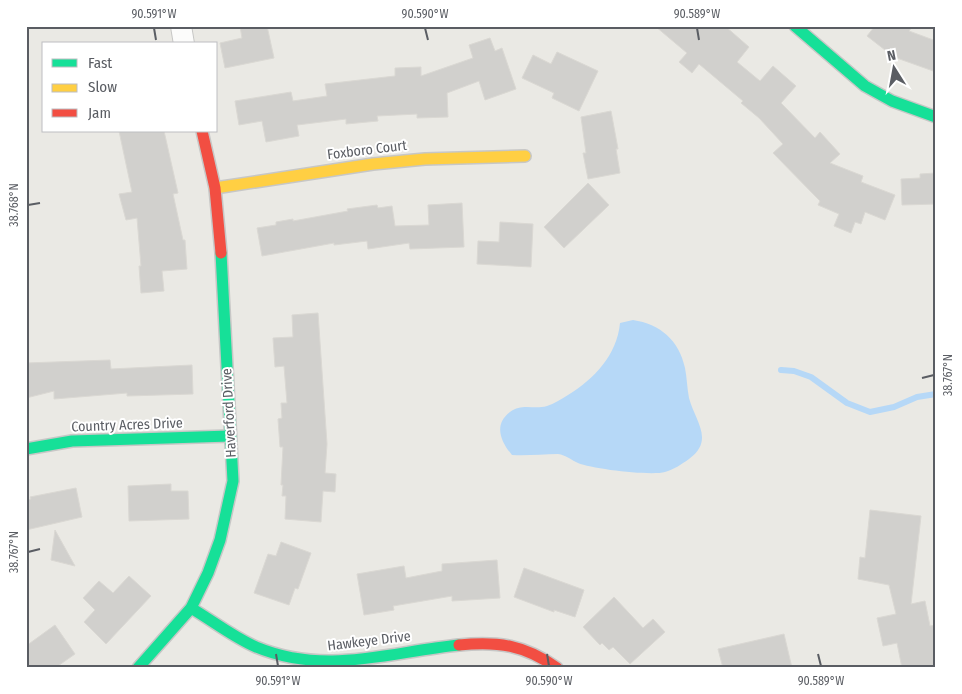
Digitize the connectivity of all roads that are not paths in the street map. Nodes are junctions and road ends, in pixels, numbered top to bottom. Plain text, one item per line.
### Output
1 (181, 26) edge
2 (795, 26) edge
3 (184, 42) edge
4 (936, 118) edge
5 (202, 132) edge
6 (525, 156) dead end
7 (215, 188) junction
8 (230, 436) junction
9 (26, 449) edge
10 (191, 608) junction
11 (138, 668) edge
12 (557, 668) edge

1 - 3 street
2 - 4 street
5 - 7 street, Haverford Drive
6 - 7 street, Foxboro Court
7 - 8 street, Haverford Drive
8 - 9 street, Country Acres Drive
8 - 10 street, Haverford Drive
10 - 11 street, Haverford Drive
10 - 12 street, Hawkeye Drive

